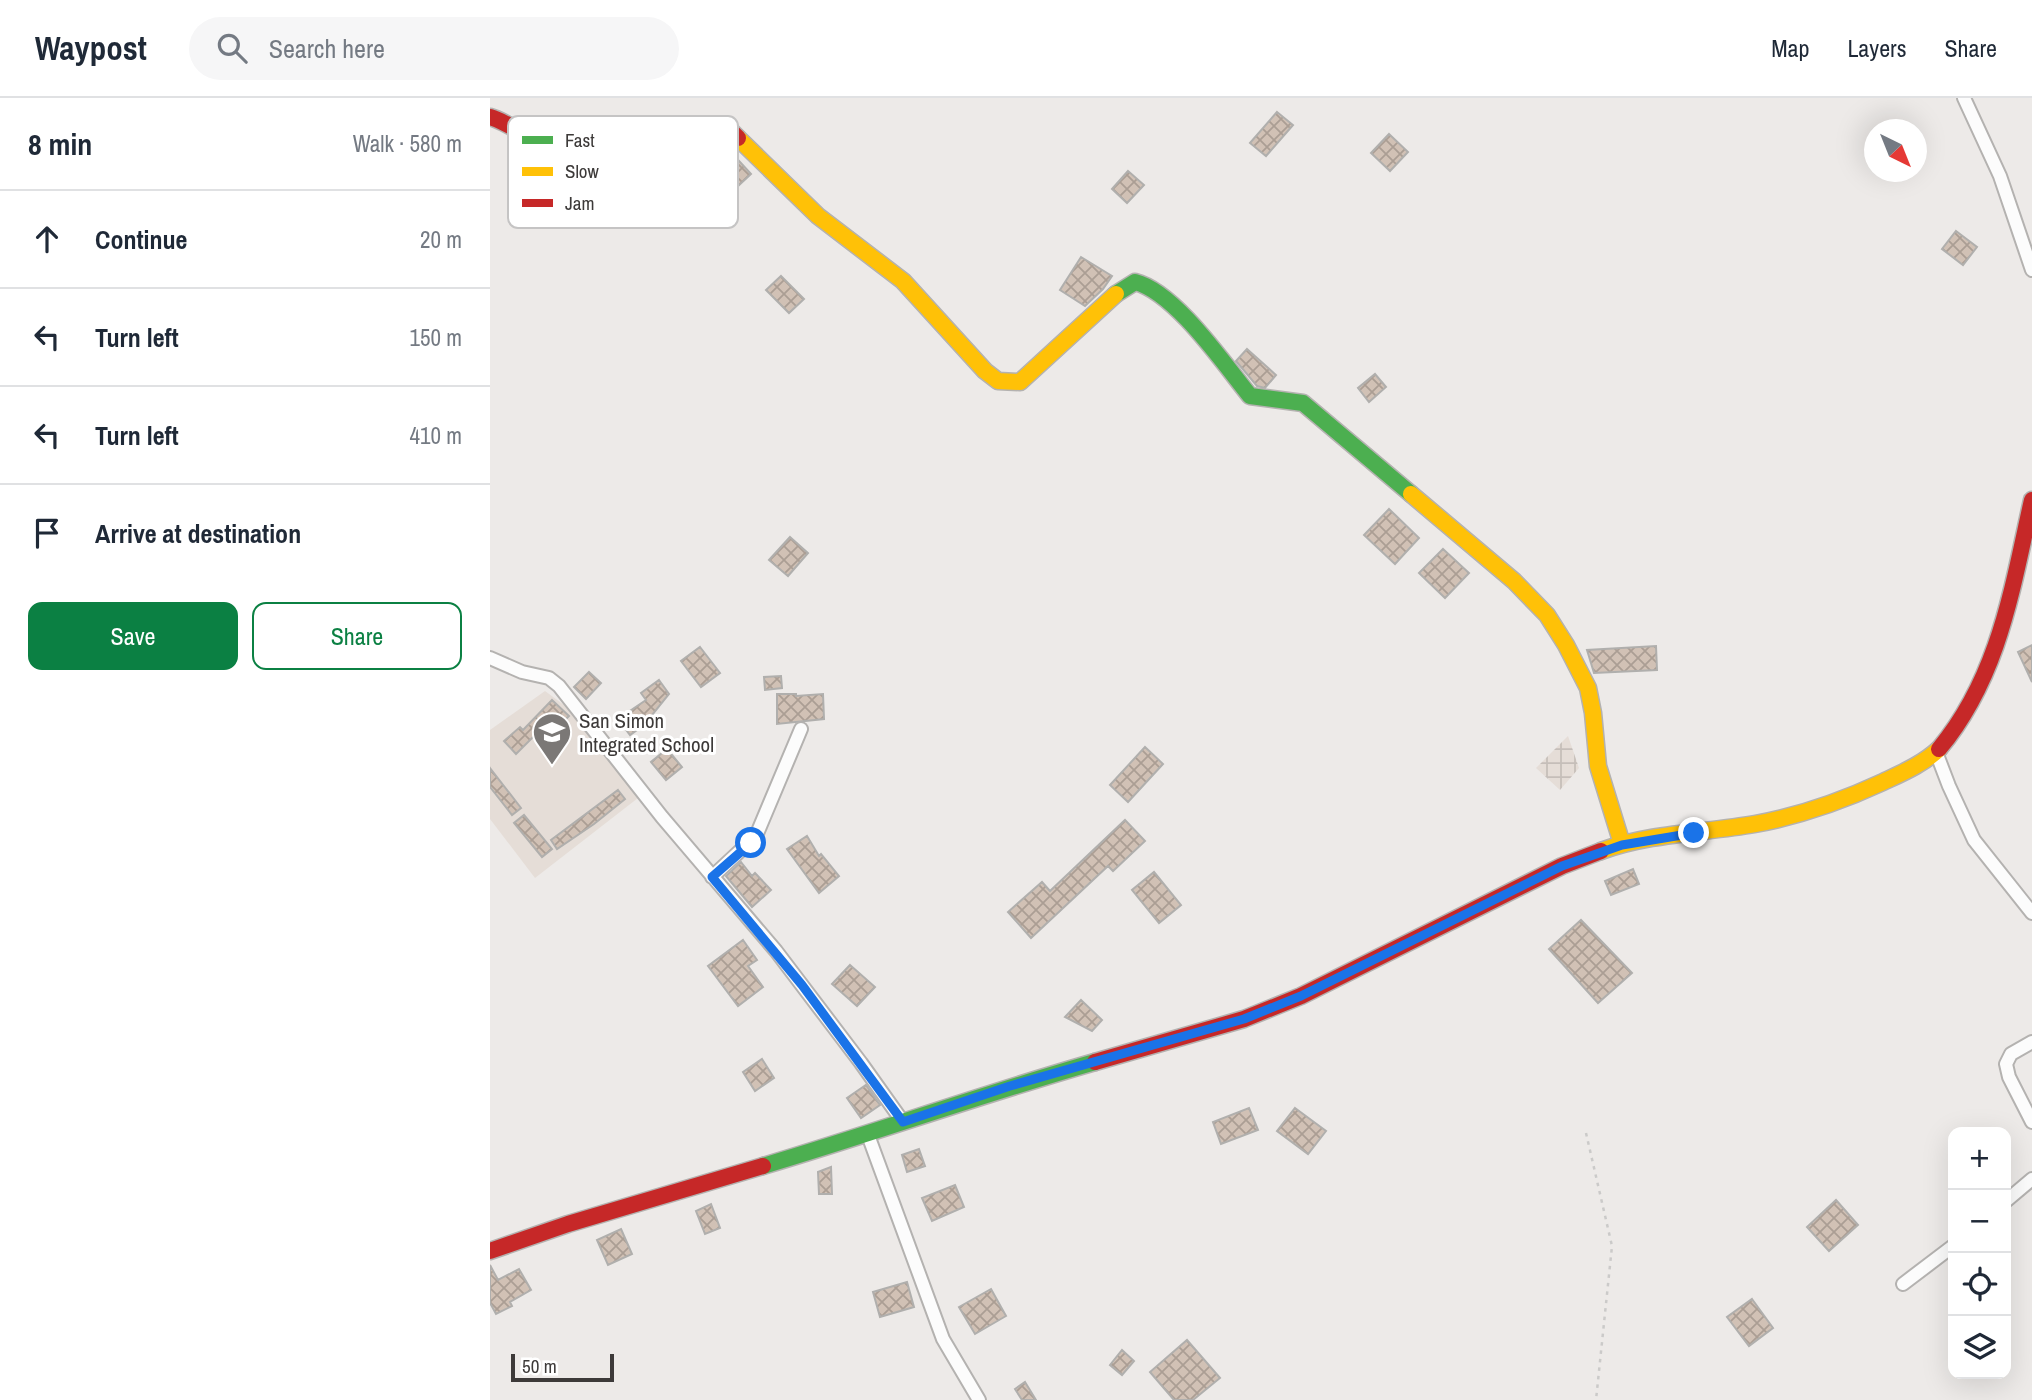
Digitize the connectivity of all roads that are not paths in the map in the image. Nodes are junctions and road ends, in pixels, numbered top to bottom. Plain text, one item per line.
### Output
1 (1964, 98) edge
2 (490, 117) edge
3 (508, 124) edge
4 (738, 138) edge
5 (2032, 270) edge
6 (2032, 500) edge
7 (490, 658) edge
8 (801, 729) dead end
9 (1936, 752) junction
10 (1622, 845) junction
11 (712, 877) junction
12 (2032, 913) edge
13 (2032, 1042) edge
14 (903, 1122) junction
15 (2032, 1122) edge
16 (868, 1135) junction
17 (2032, 1179) edge
18 (2011, 1197) edge
19 (1948, 1250) edge
20 (490, 1251) edge
21 (1903, 1284) dead end
22 (979, 1400) edge

1 - 5 street
2 - 3 main road
4 - 10 main road
6 - 9 main road
7 - 11 street
8 - 11 street
9 - 10 main road
9 - 12 street
10 - 14 main road
11 - 14 street
13 - 15 street
14 - 16 main road
16 - 20 main road
16 - 22 street
17 - 18 street
19 - 21 street

